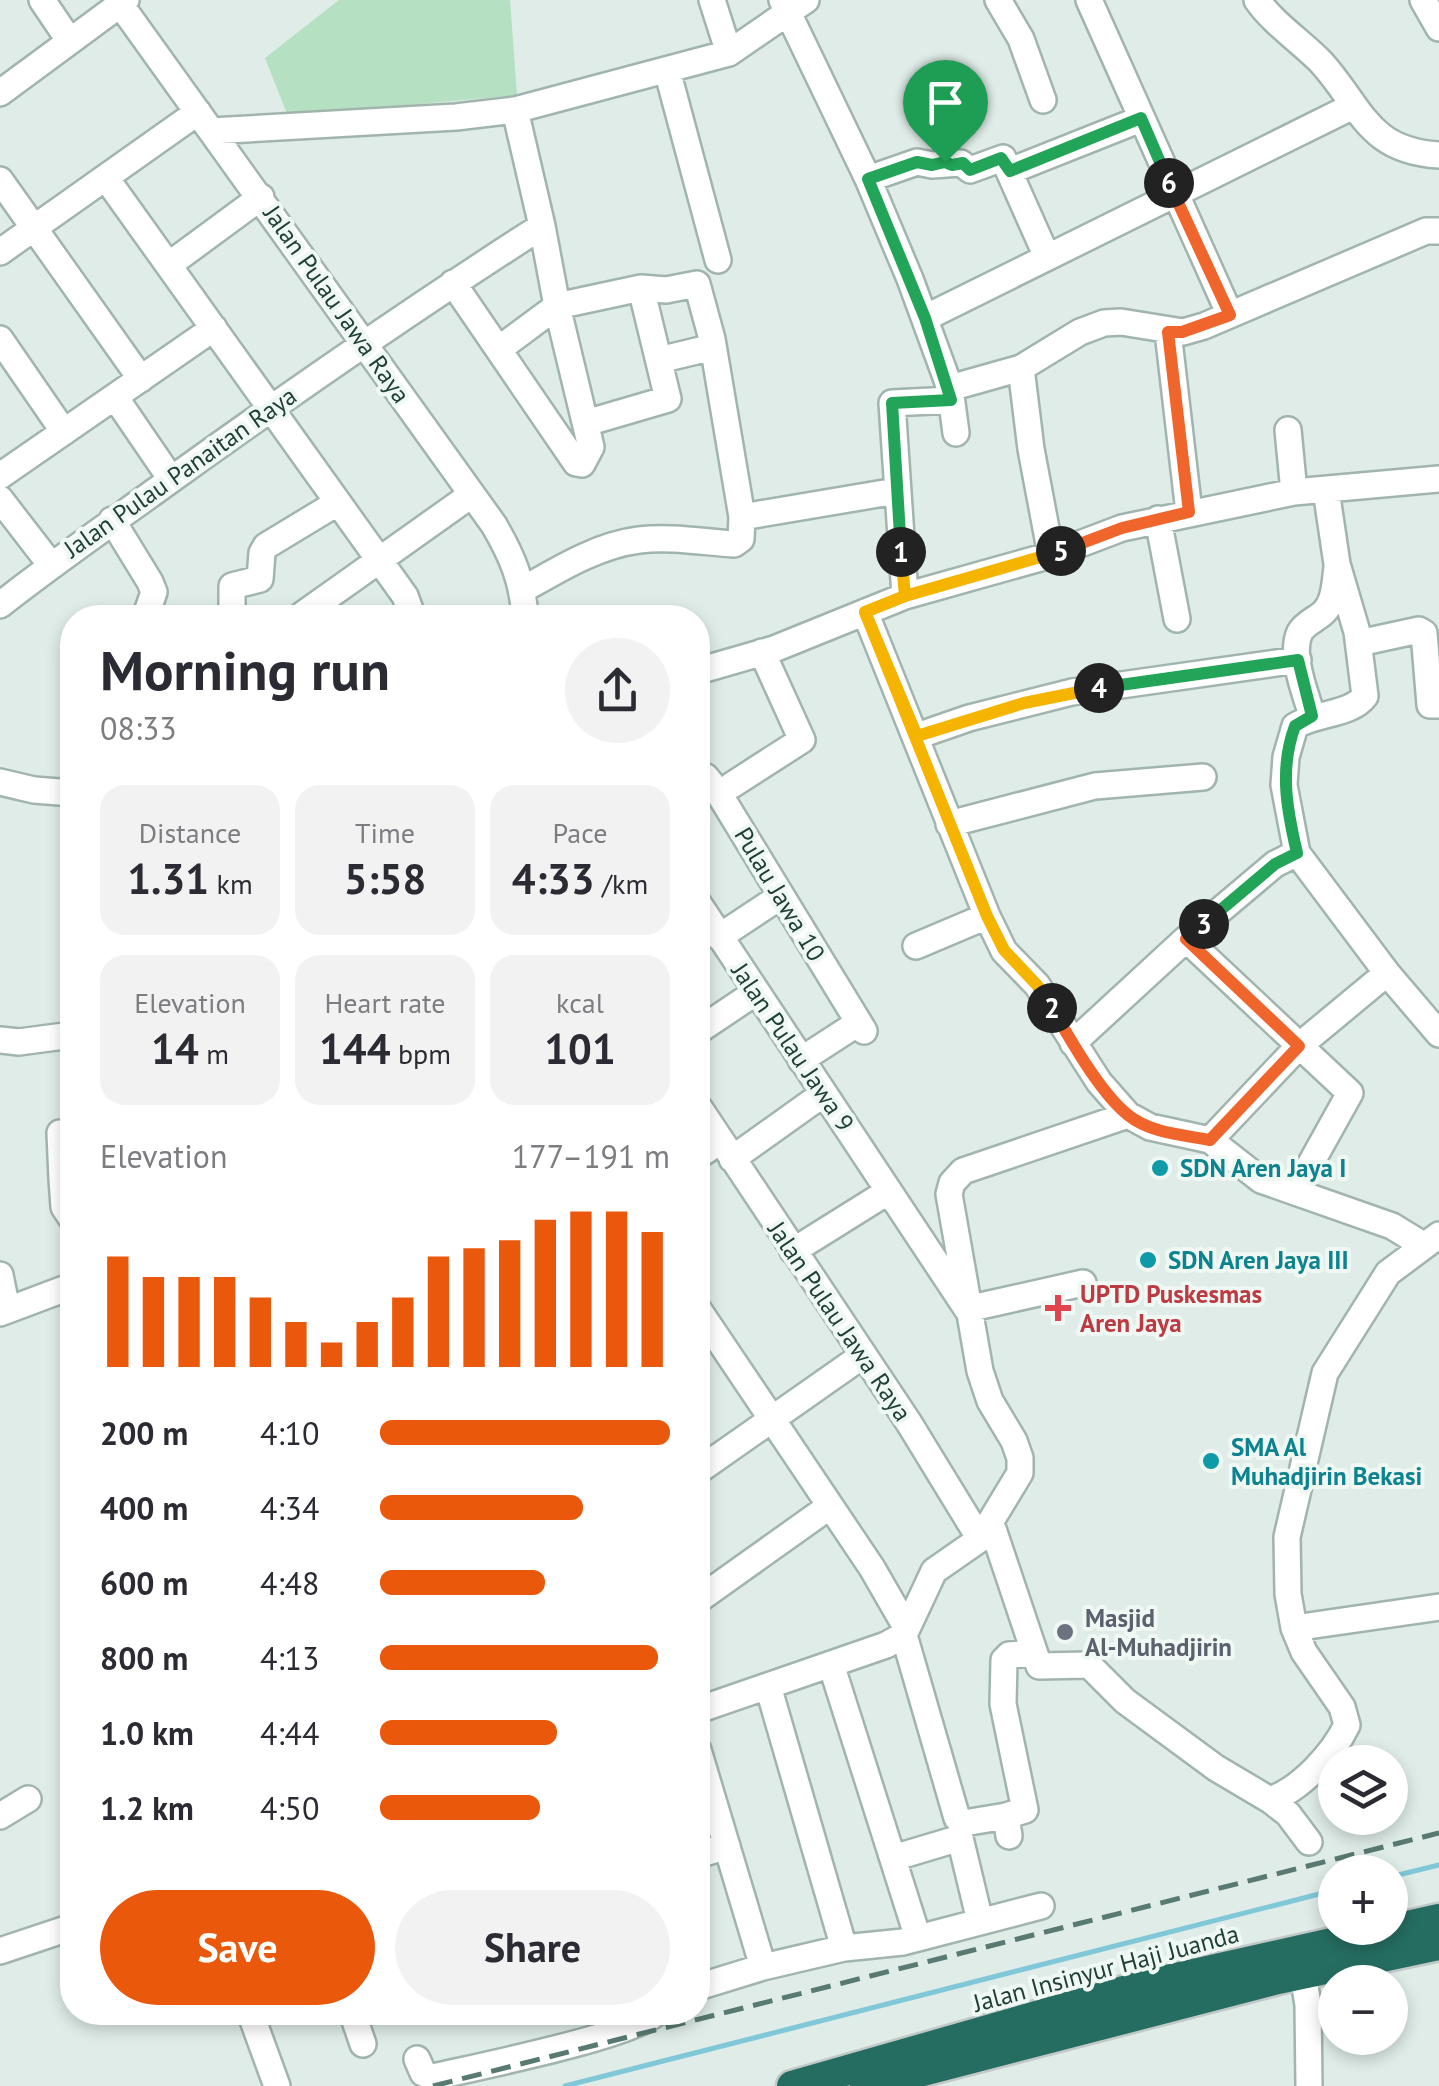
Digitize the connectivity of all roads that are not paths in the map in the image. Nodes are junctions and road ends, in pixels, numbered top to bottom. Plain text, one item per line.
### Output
1 (42, 0) edge
2 (712, 0) edge
3 (998, 0) edge
4 (1088, 0) edge
5 (1257, 0) edge
6 (1423, 0) edge
7 (123, 2) edge
8 (792, 4) edge
9 (1439, 28) edge
10 (69, 40) junction
11 (729, 53) junction
12 (667, 70) junction
13 (0, 94) edge
14 (1044, 100) dead end
15 (1353, 106) junction
16 (515, 110) junction
17 (1141, 118) junction
18 (205, 121) junction
19 (1439, 155) edge
20 (1010, 171) junction
21 (106, 178) junction
22 (868, 179) junction
23 (0, 180) edge
24 (1173, 193) junction
25 (261, 197) junction
26 (542, 226) junction
27 (34, 228) junction
28 (1439, 231) edge
29 (0, 252) edge
30 (1047, 257) junction
31 (718, 260) dead end
32 (170, 264) junction
33 (453, 283) junction
34 (640, 288) junction
35 (556, 306) junction
36 (1230, 315) junction
37 (925, 318) junction
38 (214, 328) junction
39 (1168, 332) junction
40 (364, 343) junction
41 (713, 346) junction
42 (499, 349) junction
43 (4, 354) edge
44 (660, 360) junction
45 (1022, 368) junction
46 (140, 379) junction
47 (950, 394) junction
48 (115, 397) junction
49 (272, 407) junction
50 (586, 424) junction
51 (1288, 430) dead end
52 (64, 432) junction
53 (956, 433) dead end
54 (0, 476) edge
55 (171, 480) junction
56 (1439, 480) edge
57 (896, 490) junction
58 (1326, 490) junction
59 (1294, 492) junction
60 (471, 494) junction
61 (0, 499) edge
62 (337, 503) junction
63 (1189, 512) junction
64 (742, 517) junction
65 (1158, 519) junction
66 (112, 520) junction
67 (1051, 555) junction
68 (378, 560) junction
69 (1337, 564) junction
70 (50, 565) junction
71 (524, 589) junction
72 (905, 596) junction
73 (0, 605) edge
74 (150, 605) edge
75 (232, 605) edge
76 (316, 605) edge
77 (410, 605) edge
78 (525, 605) edge
79 (865, 612) junction
80 (1177, 620) dead end
81 (1359, 642) junction
82 (762, 652) junction
83 (1298, 660) junction
84 (710, 667) edge
85 (1439, 705) edge
86 (1312, 716) junction
87 (917, 736) junction
88 (1203, 777) dead end
89 (0, 782) edge
90 (710, 782) edge
91 (732, 785) dead end
92 (60, 793) edge
93 (950, 824) junction
94 (1297, 853) junction
95 (781, 896) junction
96 (987, 916) junction
97 (710, 922) edge
98 (720, 937) junction
99 (1186, 939) junction
100 (916, 946) dead end
101 (1387, 973) junction
102 (756, 992) junction
103 (710, 1023) edge
104 (1439, 1034) edge
105 (60, 1037) edge
106 (0, 1040) edge
107 (1072, 1044) junction
108 (1299, 1046) junction
109 (801, 1060) junction
110 (824, 1094) junction
111 (1128, 1115) junction
112 (710, 1125) edge
113 (1210, 1140) junction
114 (726, 1150) junction
115 (710, 1153) edge
116 (1296, 1190) junction
117 (889, 1191) junction
118 (1431, 1240) edge
119 (793, 1251) junction
120 (0, 1275) edge
121 (1082, 1284) dead end
122 (60, 1291) edge
123 (967, 1309) junction
124 (3, 1312) edge
125 (710, 1349) edge
126 (862, 1356) junction
127 (769, 1418) junction
128 (710, 1462) edge
129 (830, 1506) junction
130 (986, 1531) junction
131 (710, 1591) edge
132 (1439, 1608) edge
133 (1294, 1628) junction
134 (905, 1631) junction
135 (1033, 1653) junction
136 (832, 1664) junction
137 (768, 1686) junction
138 (710, 1706) edge
139 (710, 1790) edge
140 (28, 1799) dead end
141 (1270, 1800) junction
142 (0, 1816) edge
143 (1308, 1842) dead end
144 (727, 1846) junction
145 (710, 1852) edge
146 (893, 1858) junction
147 (1041, 1906) dead end
148 (1439, 1919) edge
149 (980, 1921) junction
150 (60, 1931) edge
151 (918, 1938) junction
152 (1439, 1945) edge
153 (844, 1948) junction
154 (0, 1951) edge
155 (763, 1967) junction
156 (1286, 1969) junction
157 (710, 1983) edge
158 (1148, 1999) junction
159 (255, 2025) edge
160 (356, 2025) edge
161 (603, 2025) edge
162 (363, 2044) dead end
163 (417, 2060) dead end
164 (277, 2086) edge
165 (792, 2086) edge
166 (865, 2086) edge
167 (1310, 2086) edge

1 - 10 street
2 - 11 street
3 - 14 street
4 - 17 street
5 - 15 street
6 - 9 street
7 - 10 street
7 - 18 street, Jalan Pulau Jawa Raya
8 - 11 street
8 - 22 street
10 - 13 street
11 - 12 street
12 - 16 street
12 - 31 street
15 - 19 street
15 - 24 street
16 - 18 street
16 - 26 street
17 - 20 street
17 - 24 street
18 - 21 street
18 - 25 street, Jalan Pulau Jawa Raya
20 - 22 street
20 - 30 street
21 - 27 street
21 - 32 street
22 - 37 street
23 - 27 street
24 - 30 street
24 - 36 street
25 - 32 street
25 - 40 street, Jalan Pulau Jawa Raya
26 - 33 street, Jalan Pulau Panaitan Raya
26 - 35 street
27 - 29 street
27 - 46 street
28 - 36 street
30 - 37 street
32 - 38 street
33 - 40 street, Jalan Pulau Panaitan Raya
33 - 42 street
34 - 35 street
34 - 41 street
34 - 44 street
35 - 42 street
35 - 50 street
36 - 39 street
37 - 47 street
38 - 46 street
38 - 49 street
39 - 45 street
39 - 63 street
40 - 49 street, Jalan Pulau Panaitan Raya
40 - 60 street, Jalan Pulau Jawa Raya
41 - 44 street
41 - 64 street
42 - 50 street
43 - 52 street
44 - 50 street
45 - 47 street
45 - 67 street
46 - 48 street
47 - 53 street
47 - 57 street
48 - 52 street
48 - 55 street
49 - 55 street, Jalan Pulau Panaitan Raya
49 - 62 street
51 - 59 street
52 - 54 street
55 - 66 street, Jalan Pulau Panaitan Raya
56 - 58 street
57 - 64 street
57 - 72 street
58 - 59 street
58 - 69 street
59 - 63 street
60 - 68 street
60 - 71 street, Jalan Pulau Jawa Raya
61 - 70 street
62 - 68 street
62 - 75 street
63 - 65 street
64 - 71 street
65 - 67 street
65 - 80 street
66 - 70 street, Jalan Pulau Panaitan Raya
66 - 74 street
67 - 72 street
68 - 76 street
68 - 77 street
69 - 81 street
69 - 83 street
70 - 73 street, Jalan Pulau Panaitan Raya
71 - 78 street, Jalan Pulau Jawa Raya
72 - 79 street
79 - 82 street
79 - 87 street
81 - 85 street
81 - 86 street
82 - 84 street
82 - 91 street
83 - 86 street
83 - 87 street
86 - 94 street
87 - 93 street
88 - 93 street
89 - 92 street
90 - 95 street, Pulau Jawa 10
93 - 96 street
94 - 99 street
94 - 101 street
95 - 98 street
95 - 109 street, Pulau Jawa 10
96 - 100 street
96 - 107 street
97 - 98 street, Jalan Pulau Jawa 9
98 - 102 street, Jalan Pulau Jawa 9
99 - 107 street
99 - 108 street
101 - 104 street
101 - 108 street
102 - 103 street
102 - 109 street, Jalan Pulau Jawa 9
105 - 106 street
107 - 111 street
108 - 113 street
108 - 116 street
109 - 110 street, Jalan Pulau Jawa 9
110 - 114 street
110 - 117 street, Jalan Pulau Jawa 9
111 - 113 street
111 - 123 street
112 - 114 street, Jalan Pulau Jawa Raya
113 - 116 street
114 - 115 street
114 - 119 street, Jalan Pulau Jawa Raya
116 - 118 street
117 - 119 street
117 - 123 street, Jalan Pulau Jawa 9
118 - 133 street
119 - 126 street, Jalan Pulau Jawa Raya
120 - 124 street
121 - 123 street
122 - 124 street
123 - 130 street
125 - 127 street
126 - 127 street
126 - 130 street, Jalan Pulau Jawa Raya
127 - 128 street
127 - 129 street
129 - 131 street
129 - 134 street
130 - 134 street
130 - 135 street, Jalan Pulau Jawa Raya
132 - 133 street
133 - 141 street
134 - 135 street
134 - 136 street
135 - 141 street
136 - 137 street
136 - 146 street
137 - 138 street
137 - 153 street
139 - 144 street
140 - 142 street
141 - 143 street
144 - 145 street
144 - 155 street
146 - 149 street
146 - 151 street
147 - 149 street
148 - 156 highway, Jalan Insinyur Haji Juanda
149 - 151 street
150 - 154 street
151 - 153 street
152 - 156 highway, Jalan Insinyur Haji Juanda
153 - 155 street
155 - 157 street
156 - 158 highway, Jalan Insinyur Haji Juanda
156 - 167 street
158 - 165 highway, Jalan Insinyur Haji Juanda
158 - 166 highway, Jalan Insinyur Haji Juanda
159 - 164 street
160 - 162 street
161 - 163 street

